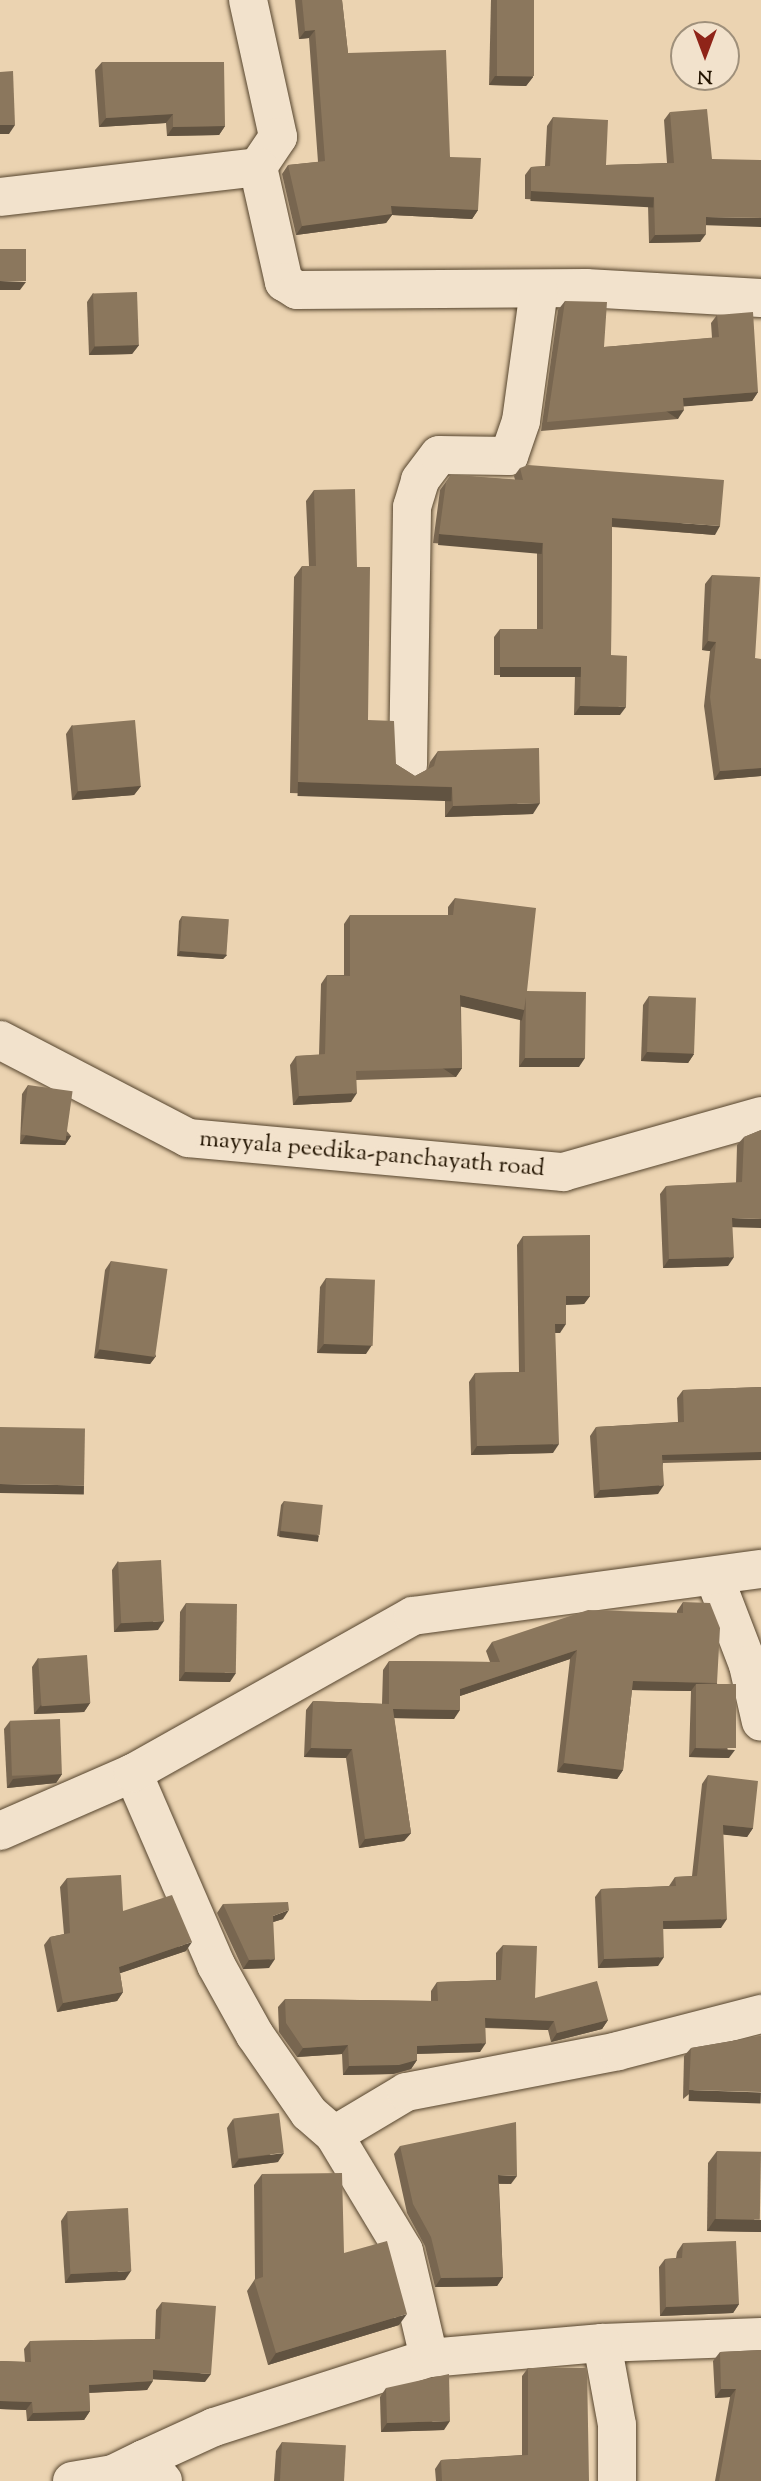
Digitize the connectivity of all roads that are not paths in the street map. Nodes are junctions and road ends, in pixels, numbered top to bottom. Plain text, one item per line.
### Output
1 (248, 0) edge
2 (258, 167) junction
3 (0, 197) edge
4 (539, 290) junction
5 (761, 298) edge
6 (408, 765) dead end
7 (0, 1040) edge
8 (761, 1116) edge
9 (761, 1569) edge
10 (715, 1578) junction
11 (761, 1722) edge
12 (133, 1773) junction
13 (0, 1831) edge
14 (761, 2014) edge
15 (334, 2135) junction
16 (761, 2337) edge
17 (602, 2343) junction
18 (429, 2358) junction
19 (133, 2474) edge
20 (72, 2481) edge
21 (617, 2481) edge

1 - 2 street
2 - 3 street
2 - 4 street
4 - 5 street
4 - 6 street
7 - 8 street, mayyala peedika-panchayath road
9 - 10 street
10 - 11 street
10 - 12 street
12 - 13 street
12 - 15 street
14 - 15 street
15 - 18 street
16 - 17 street
17 - 18 street
17 - 21 street
18 - 19 street
19 - 20 street

